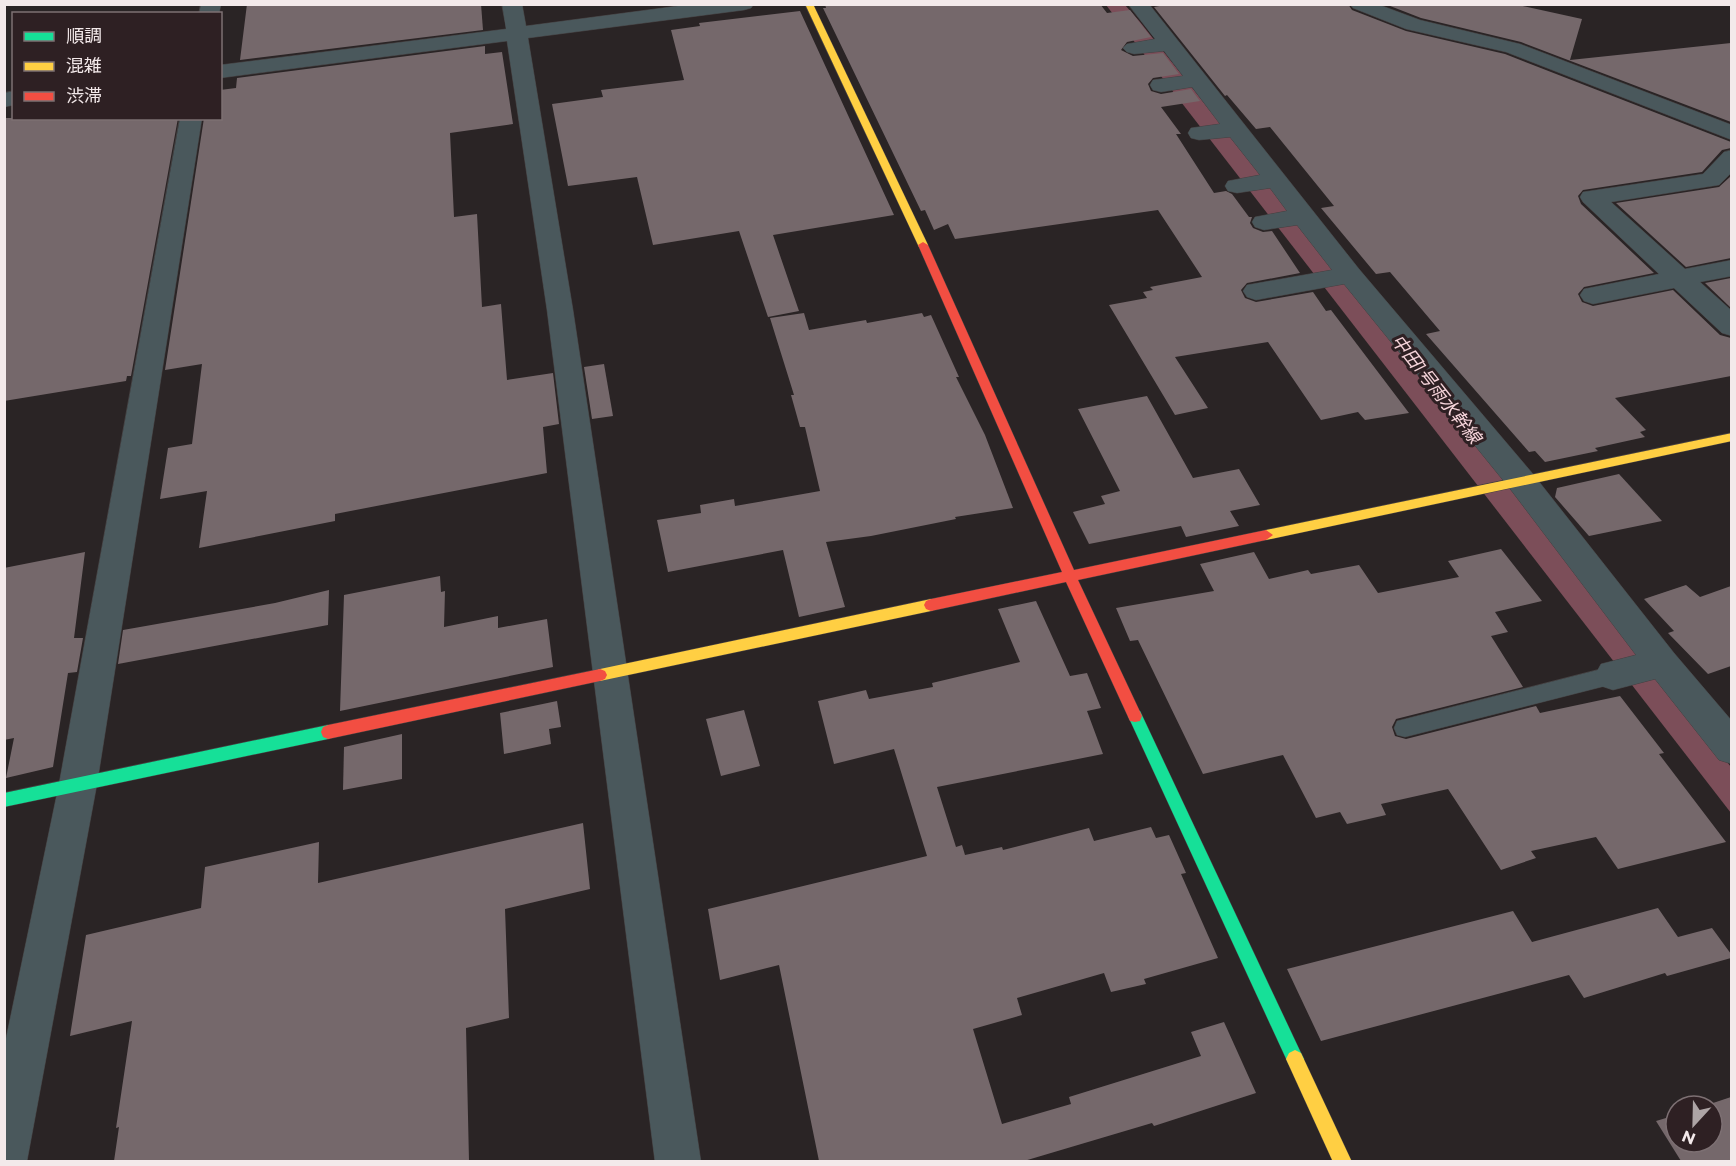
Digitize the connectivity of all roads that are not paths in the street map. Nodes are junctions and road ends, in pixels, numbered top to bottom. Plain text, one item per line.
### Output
1 (744, 4) edge
2 (809, 4) edge
3 (1138, 4) edge
4 (1360, 4) edge
5 (514, 19) edge
6 (1169, 44) junction
7 (1134, 48) dead end
8 (222, 72) edge
9 (1192, 73) junction
10 (1156, 78) dead end
11 (191, 120) edge
12 (1236, 129) junction
13 (1199, 133) dead end
14 (1731, 133) edge
15 (1731, 157) edge
16 (1277, 180) junction
17 (1237, 186) dead end
18 (1305, 216) junction
19 (1264, 222) dead end
20 (1731, 268) edge
21 (1350, 275) junction
22 (1678, 278) junction
23 (1256, 291) dead end
24 (1593, 295) dead end
25 (1731, 327) edge
26 (1731, 437) edge
27 (1522, 482) junction
28 (1070, 576) junction
29 (1640, 668) junction
30 (610, 671) junction
31 (1405, 728) dead end
32 (1731, 748) edge
33 (78, 784) junction
34 (4, 800) edge
35 (4, 1161) edge
36 (678, 1161) edge
37 (1343, 1161) edge

1 - 5 street
2 - 28 street
3 - 6 street
4 - 14 street
5 - 8 street
5 - 30 street
6 - 7 street
6 - 9 street
9 - 10 street
9 - 12 street
11 - 33 street
12 - 13 street
12 - 16 street
15 - 22 street
16 - 17 street
16 - 18 street
18 - 19 street
18 - 21 street
20 - 22 street
21 - 23 street
21 - 27 street
22 - 24 street
22 - 25 street
26 - 27 street
27 - 28 street
27 - 29 street
28 - 30 street
28 - 37 street
29 - 31 lane
29 - 32 street
30 - 33 street
30 - 36 street
33 - 34 street
33 - 35 street

